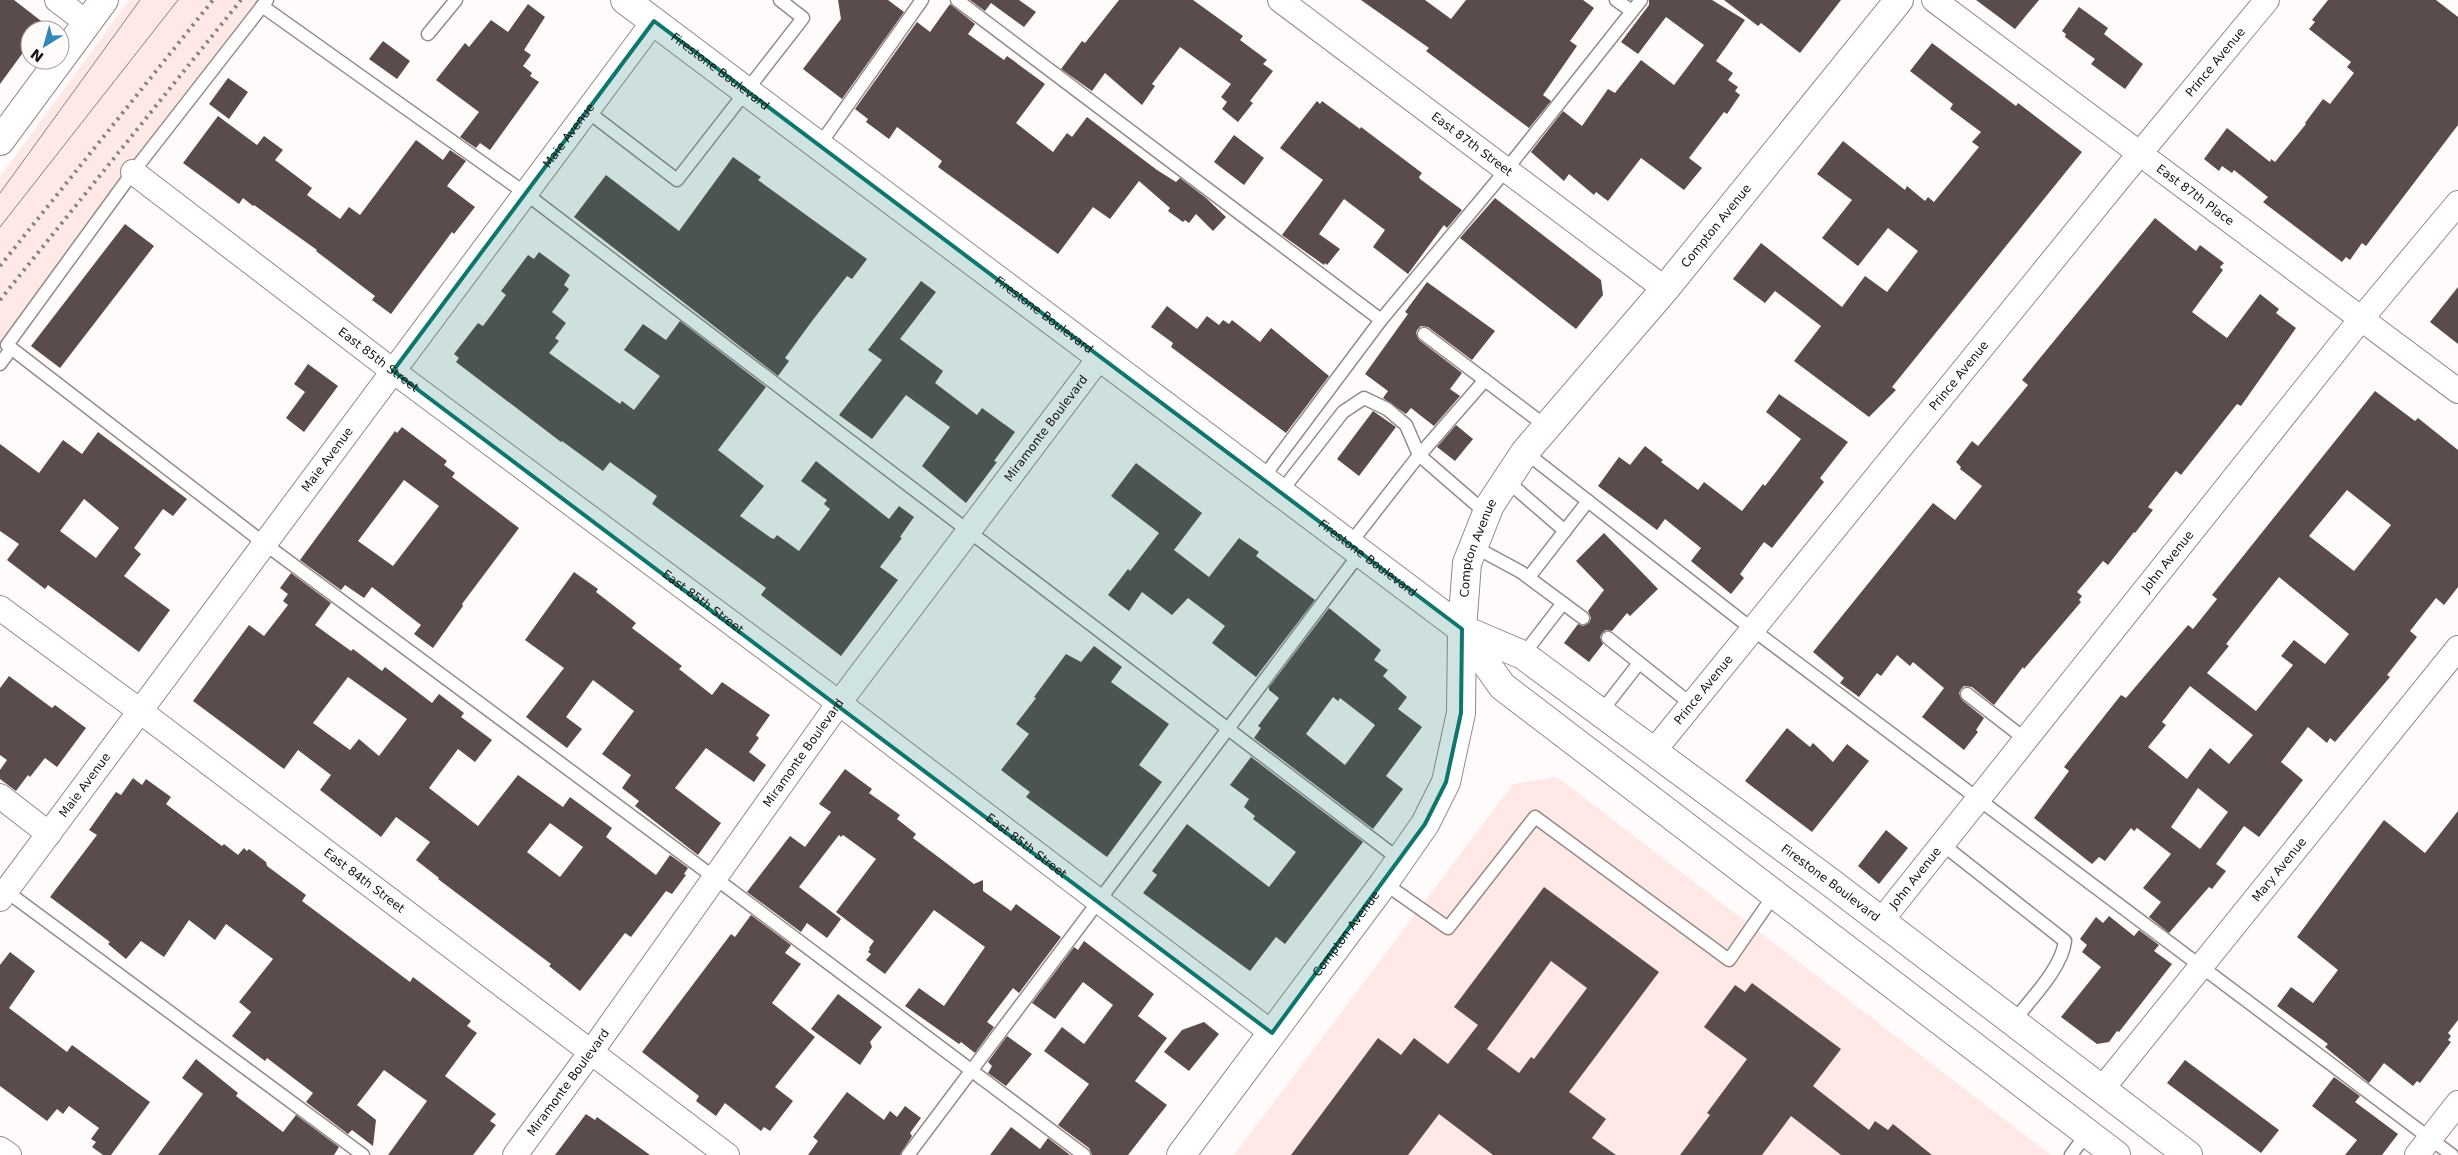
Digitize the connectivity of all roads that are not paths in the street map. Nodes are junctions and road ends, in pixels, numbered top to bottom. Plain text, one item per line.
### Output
1 (57, 0) edge
2 (104, 0) edge
3 (456, 0) edge
4 (626, 0) edge
5 (780, 0) edge
6 (922, 0) edge
7 (957, 0) edge
8 (1280, 0) edge
9 (1616, 0) edge
10 (1641, 0) edge
11 (1899, 0) edge
12 (1934, 0) edge
13 (2267, 0) edge
14 (265, 3) edge
15 (1632, 12) junction
16 (654, 21) junction
17 (88, 23) junction
18 (428, 34) dead end
19 (746, 92) junction
20 (587, 111) junction
21 (0, 141) edge
22 (818, 147) junction
23 (2139, 154) junction
24 (1506, 170) junction
25 (133, 172) junction
26 (525, 194) junction
27 (2458, 203) edge
28 (1665, 289) junction
29 (2362, 319) junction
30 (1381, 320) junction
31 (1424, 334) dead end
32 (11, 350) junction
33 (1100, 357) junction
34 (0, 364) edge
35 (393, 371) junction
36 (1485, 380) junction
37 (2458, 391) edge
38 (1547, 427) junction
39 (1525, 452) junction
40 (1420, 455) junction
41 (1506, 480) junction
42 (1271, 486) junction
43 (1588, 501) junction
44 (1486, 513) junction
45 (969, 531) junction
46 (1565, 531) junction
47 (265, 544) junction
48 (1473, 546) junction
49 (1355, 549) junction
50 (1529, 577) junction
51 (1563, 603) junction
52 (0, 608) edge
53 (1582, 618) dead end
54 (1462, 630) junction
55 (1752, 630) junction
56 (1608, 638) dead end
57 (2458, 648) edge
58 (1522, 655) junction
59 (1640, 663) junction
60 (1967, 694) dead end
61 (839, 703) junction
62 (1691, 704) junction
63 (140, 711) junction
64 (1601, 712) junction
65 (1228, 729) junction
66 (2025, 738) junction
67 (1653, 752) junction
68 (0, 796) edge
69 (1977, 800) junction
70 (49, 834) junction
71 (1942, 844) junction
72 (1400, 860) junction
73 (716, 878) junction
74 (1384, 883) junction
75 (3, 895) edge
76 (1774, 895) junction
77 (1098, 900) junction
78 (1881, 921) junction
79 (2199, 967) junction
80 (2013, 1022) junction
81 (1272, 1032) junction
82 (591, 1052) junction
83 (972, 1071) junction
84 (2102, 1089) junction
85 (2458, 1104) edge
86 (2087, 1133) junction
87 (2424, 1147) edge
88 (0, 1148) edge
89 (9, 1155) edge
90 (363, 1155) edge
91 (515, 1155) edge
92 (727, 1155) edge
93 (908, 1155) edge
94 (1084, 1155) edge
95 (1181, 1155) edge
96 (2071, 1155) edge
97 (2116, 1155) edge
98 (2188, 1155) edge
99 (2452, 1155) edge

1 - 17 street
2 - 17 main road
3 - 18 lane
4 - 16 main road, Firestone Boulevard
5 - 19 lane
6 - 22 lane
7 - 30 lane
8 - 24 street, East 87th Street
9 - 15 lane
10 - 15 lane
11 - 28 main road, Compton Avenue
12 - 23 street, East 87th Place
13 - 23 street, Prince Avenue
14 - 25 lane
14 - 26 lane
15 - 24 lane
16 - 19 main road, Firestone Boulevard
16 - 20 street, Maie Avenue
17 - 21 main road
19 - 20 lane
19 - 22 main road, Firestone Boulevard
20 - 26 street, Maie Avenue
22 - 33 main road, Firestone Boulevard
23 - 29 street, East 87th Place
23 - 55 street, Prince Avenue
24 - 28 street, East 87th Street
24 - 30 lane
25 - 32 lane
25 - 35 street, East 85th Street
26 - 35 street, Maie Avenue
26 - 45 lane
27 - 29 street, John Avenue
28 - 38 main road, Compton Avenue
29 - 37 street, East 87th Place
29 - 66 street, John Avenue
30 - 42 lane
31 - 36 lane
32 - 34 lane
32 - 47 lane
33 - 42 main road, Firestone Boulevard
33 - 45 street, Miramonte Boulevard
35 - 47 street, Maie Avenue
35 - 61 street, East 85th Street
36 - 38 lane
36 - 40 lane
38 - 39 main road, Compton Avenue
39 - 41 main road, Compton Avenue
39 - 43 lane
40 - 42 lane
40 - 44 lane
40 - 49 lane
41 - 44 main road, Compton Avenue
41 - 46 lane
42 - 49 main road, Firestone Boulevard
43 - 46 lane
43 - 55 lane
44 - 48 main road, Compton Avenue
45 - 61 street, Miramonte Boulevard
45 - 65 lane
46 - 50 lane
47 - 63 street, Maie Avenue
47 - 73 lane
48 - 50 lane
48 - 54 main road, Compton Avenue
49 - 54 main road, Firestone Boulevard
49 - 65 lane
50 - 51 lane
51 - 53 lane
51 - 58 lane
52 - 63 street, East 84th Street
54 - 58 main road, Firestone Boulevard
54 - 72 main road, Compton Avenue
54 - 76 main road, Firestone Boulevard
55 - 62 street, Prince Avenue
55 - 69 lane
56 - 59 lane
57 - 79 street, Mary Avenue
58 - 64 main road, Firestone Boulevard
59 - 62 lane
59 - 64 lane
60 - 66 lane
61 - 73 street, Miramonte Boulevard
61 - 77 street, East 85th Street
62 - 67 street, Prince Avenue
63 - 70 street, Maie Avenue
63 - 82 street, East 84th Street
64 - 67 main road, Firestone Boulevard
65 - 72 lane
65 - 77 lane
66 - 69 street, John Avenue
67 - 78 main road, Firestone Boulevard
68 - 70 street
69 - 71 street, John Avenue
69 - 79 lane
70 - 75 street, Maie Avenue
71 - 78 street, John Avenue
71 - 80 lane
72 - 74 main road, Compton Avenue
73 - 82 street, Miramonte Boulevard
73 - 83 lane
74 - 76 lane
74 - 81 main road, Compton Avenue
75 - 90 lane
76 - 86 main road, Firestone Boulevard
77 - 81 street, East 85th Street
77 - 83 lane
78 - 80 main road, Firestone Boulevard
79 - 84 street, Mary Avenue
79 - 87 lane
80 - 84 main road, Firestone Boulevard
81 - 95 main road, Compton Avenue
82 - 91 street, Miramonte Boulevard
82 - 92 street, East 84th Street
83 - 93 lane
83 - 94 lane
84 - 98 main road, Firestone Boulevard
85 - 87 street
86 - 96 lane
86 - 97 main road, Firestone Boulevard
87 - 99 lane
88 - 89 street

